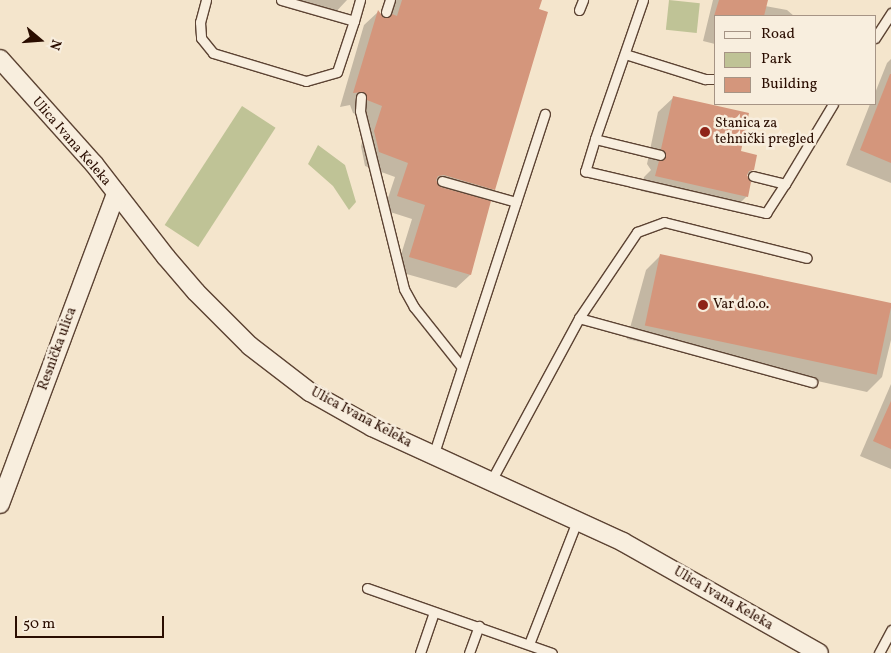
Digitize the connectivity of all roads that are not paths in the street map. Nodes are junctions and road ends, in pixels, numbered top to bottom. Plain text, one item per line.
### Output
1 (206, 0) edge
2 (281, 0) edge
3 (360, 0) edge
4 (390, 0) edge
5 (583, 0) edge
6 (642, 0) edge
7 (580, 10) dead end
8 (386, 12) dead end
9 (891, 14) edge
10 (354, 21) junction
11 (876, 36) edge
12 (625, 54) junction
13 (0, 59) edge
14 (714, 79) edge
15 (360, 97) dead end
16 (832, 105) edge
17 (545, 114) dead end
18 (595, 139) junction
19 (660, 155) dead end
20 (753, 176) dead end
21 (442, 181) dead end
22 (785, 184) junction
23 (116, 193) junction
24 (516, 202) junction
25 (806, 258) dead end
26 (579, 318) junction
27 (461, 366) junction
28 (812, 382) dead end
29 (433, 456) junction
30 (491, 481) junction
31 (0, 504) edge
32 (577, 521) junction
33 (367, 588) dead end
34 (434, 612) junction
35 (479, 626) junction
36 (891, 630) edge
37 (529, 644) junction
38 (420, 653) edge
39 (469, 653) edge
40 (552, 653) edge
41 (819, 653) edge
42 (879, 653) edge

1 - 10 lane
2 - 10 lane
3 - 10 lane
4 - 8 lane
5 - 7 lane
6 - 12 lane
9 - 11 lane
12 - 14 lane
12 - 18 lane
13 - 23 street, Ulica Ivana Keleka
15 - 27 lane
16 - 22 lane
17 - 24 lane
18 - 19 lane
18 - 22 lane
20 - 22 lane
21 - 24 lane
23 - 29 street, Ulica Ivana Keleka
23 - 31 street, Resnička ulica
24 - 27 lane
25 - 26 lane
26 - 28 lane
26 - 30 lane
27 - 29 lane
29 - 30 street, Ulica Ivana Keleka
30 - 32 street, Ulica Ivana Keleka
32 - 37 lane
32 - 41 street, Ulica Ivana Keleka
33 - 34 lane
34 - 35 lane
34 - 38 lane
35 - 37 lane
35 - 39 lane
36 - 42 lane
37 - 40 lane

